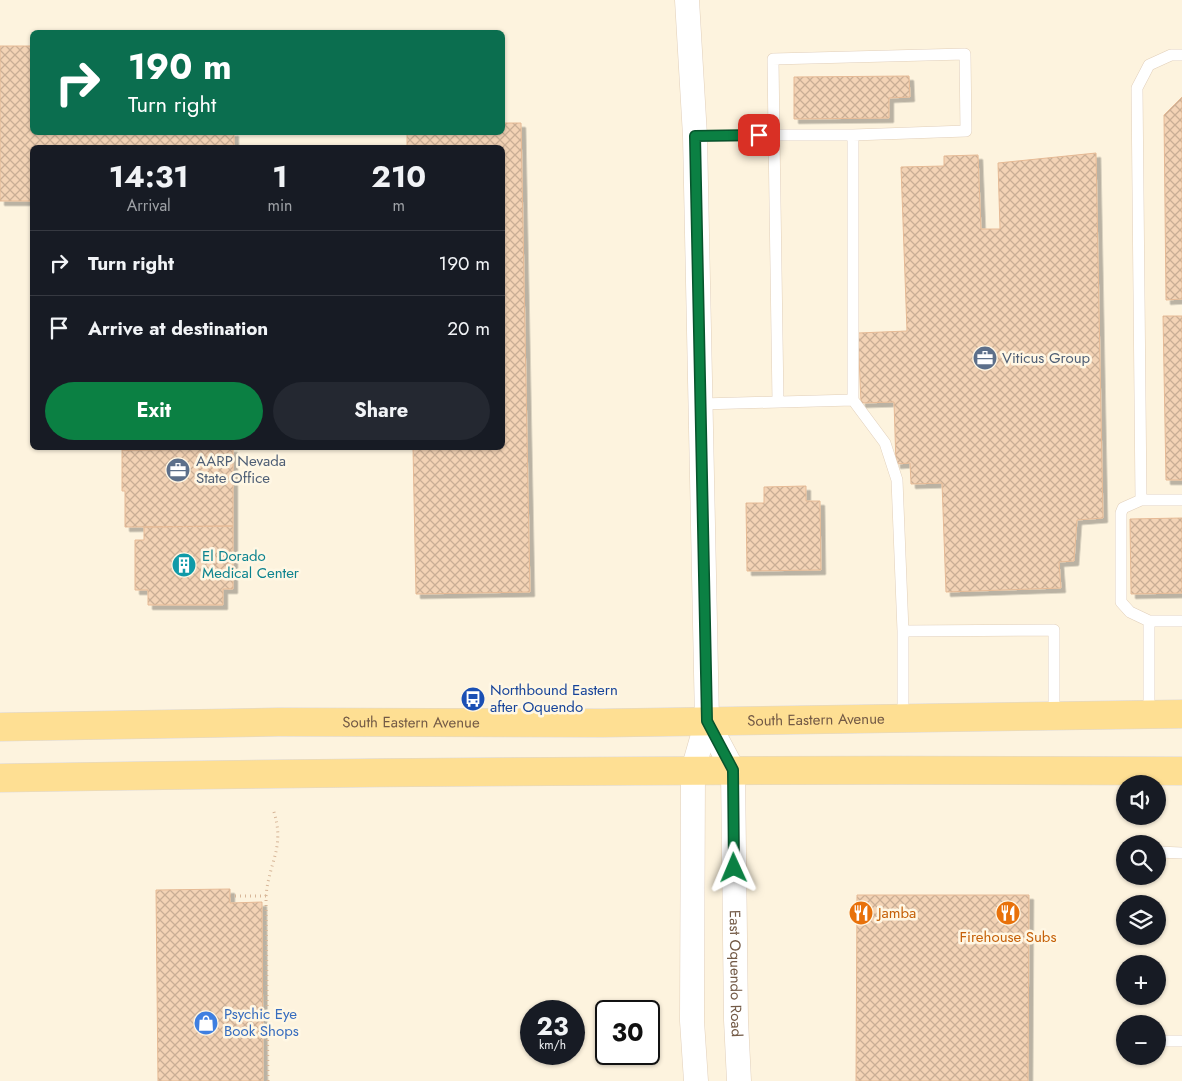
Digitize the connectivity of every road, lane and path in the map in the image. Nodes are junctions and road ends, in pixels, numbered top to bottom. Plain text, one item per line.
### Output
1 (687, 0) edge
2 (1182, 55) edge
3 (774, 135) junction
4 (852, 135) junction
5 (695, 136) junction
6 (853, 400) junction
7 (778, 402) junction
8 (701, 404) junction
9 (1141, 500) junction
10 (1182, 500) edge
11 (1149, 621) junction
12 (1182, 621) edge
13 (903, 631) junction
14 (1182, 714) edge
15 (1149, 715) junction
16 (1054, 717) junction
17 (903, 719) junction
18 (707, 721) junction
19 (0, 727) edge
20 (693, 770) junction
21 (733, 770) junction
22 (1182, 771) edge
23 (0, 778) edge
24 (273, 809) dead end
25 (1166, 852) edge
26 (1182, 853) edge
27 (230, 896) dead end
28 (266, 896) junction
29 (1166, 1041) edge
30 (1182, 1041) edge
31 (268, 1081) edge
32 (696, 1081) edge
33 (739, 1081) edge

1 - 5 street, East Oquendo Road
2 - 9 lane
3 - 4 lane
3 - 4 lane
3 - 5 lane
3 - 7 lane
4 - 6 lane
5 - 8 street, East Oquendo Road
6 - 7 lane
6 - 13 lane
7 - 8 lane
8 - 18 street, East Oquendo Road
9 - 10 lane
9 - 11 lane
11 - 12 lane
11 - 15 lane
13 - 16 lane
13 - 17 lane
14 - 15 main road, South Eastern Avenue
15 - 16 main road, South Eastern Avenue
16 - 17 main road, South Eastern Avenue
17 - 18 main road, South Eastern Avenue
18 - 19 main road, South Eastern Avenue
18 - 20 street, East Oquendo Road
18 - 21 street, East Oquendo Road
20 - 21 main road
20 - 23 main road
20 - 32 street, East Oquendo Road
21 - 22 main road
21 - 33 street, East Oquendo Road
24 - 28 path
25 - 26 lane
27 - 28 path
28 - 31 path
29 - 30 lane

